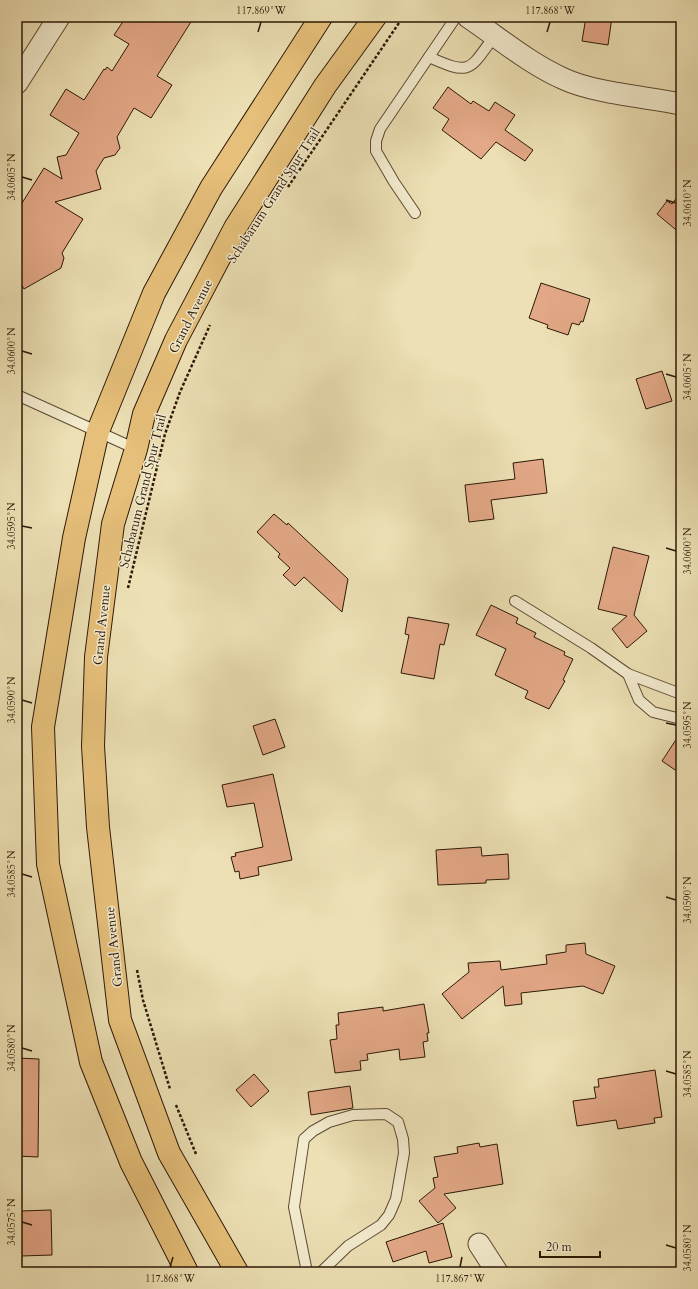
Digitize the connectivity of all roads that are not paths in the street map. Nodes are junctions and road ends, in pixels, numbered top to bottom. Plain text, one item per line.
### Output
1 (59, 17) edge
2 (321, 17) edge
3 (375, 17) edge
4 (456, 17) edge
5 (468, 17) edge
6 (495, 35) junction
7 (429, 57) junction
8 (20, 73) edge
9 (681, 104) edge
10 (415, 213) dead end
11 (17, 395) edge
12 (98, 431) junction
13 (136, 449) junction
14 (514, 601) dead end
15 (628, 674) junction
16 (681, 694) edge
17 (681, 719) edge
18 (479, 1244) dead end
19 (187, 1272) edge
20 (237, 1272) edge
21 (306, 1272) edge
22 (321, 1272) edge
23 (497, 1272) edge

1 - 8 street
2 - 12 main road
3 - 13 main road, Grand Avenue
4 - 7 lane
5 - 6 street
6 - 7 lane
6 - 9 street
7 - 10 lane
11 - 12 lane
12 - 13 lane
12 - 19 main road
13 - 20 main road, Grand Avenue
14 - 15 lane
15 - 16 lane
15 - 17 lane
18 - 23 street
21 - 22 lane

